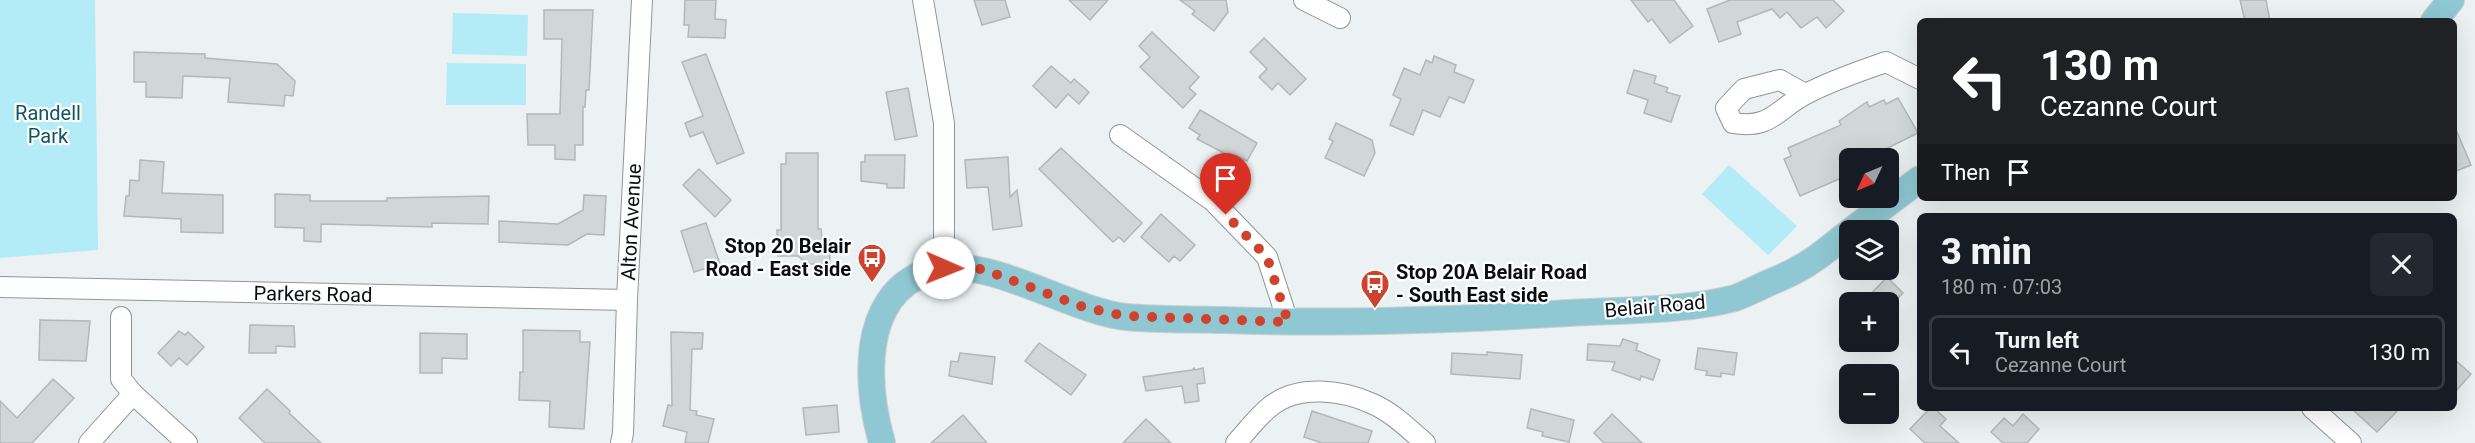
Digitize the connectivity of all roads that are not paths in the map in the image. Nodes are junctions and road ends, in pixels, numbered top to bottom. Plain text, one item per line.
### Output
1 (642, 0) edge
2 (923, 0) edge
3 (1304, 0) edge
4 (2451, 0) edge
5 (1340, 18) dead end
6 (2436, 18) edge
7 (1917, 78) edge
8 (1806, 94) dead end
9 (1120, 135) dead end
10 (1917, 181) edge
11 (1865, 220) edge
12 (1839, 239) edge
13 (944, 268) junction
14 (0, 287) edge
15 (627, 300) junction
16 (121, 317) dead end
17 (1288, 322) junction
18 (133, 394) junction
19 (2315, 411) edge
20 (89, 443) edge
21 (187, 443) edge
22 (621, 443) edge
23 (882, 443) edge
24 (1236, 443) edge
25 (1425, 443) edge
26 (2351, 443) edge

1 - 15 street, Alton Avenue
2 - 13 street
3 - 5 street
4 - 6 main road
7 - 8 street
9 - 17 street
10 - 11 main road, Belair Road
12 - 17 main road, Belair Road
13 - 17 main road, Belair Road
13 - 23 main road, Belair Road
14 - 15 street, Parkers Road
15 - 22 street, Alton Avenue
16 - 18 street
18 - 20 street
18 - 21 street
19 - 26 street
24 - 25 street

